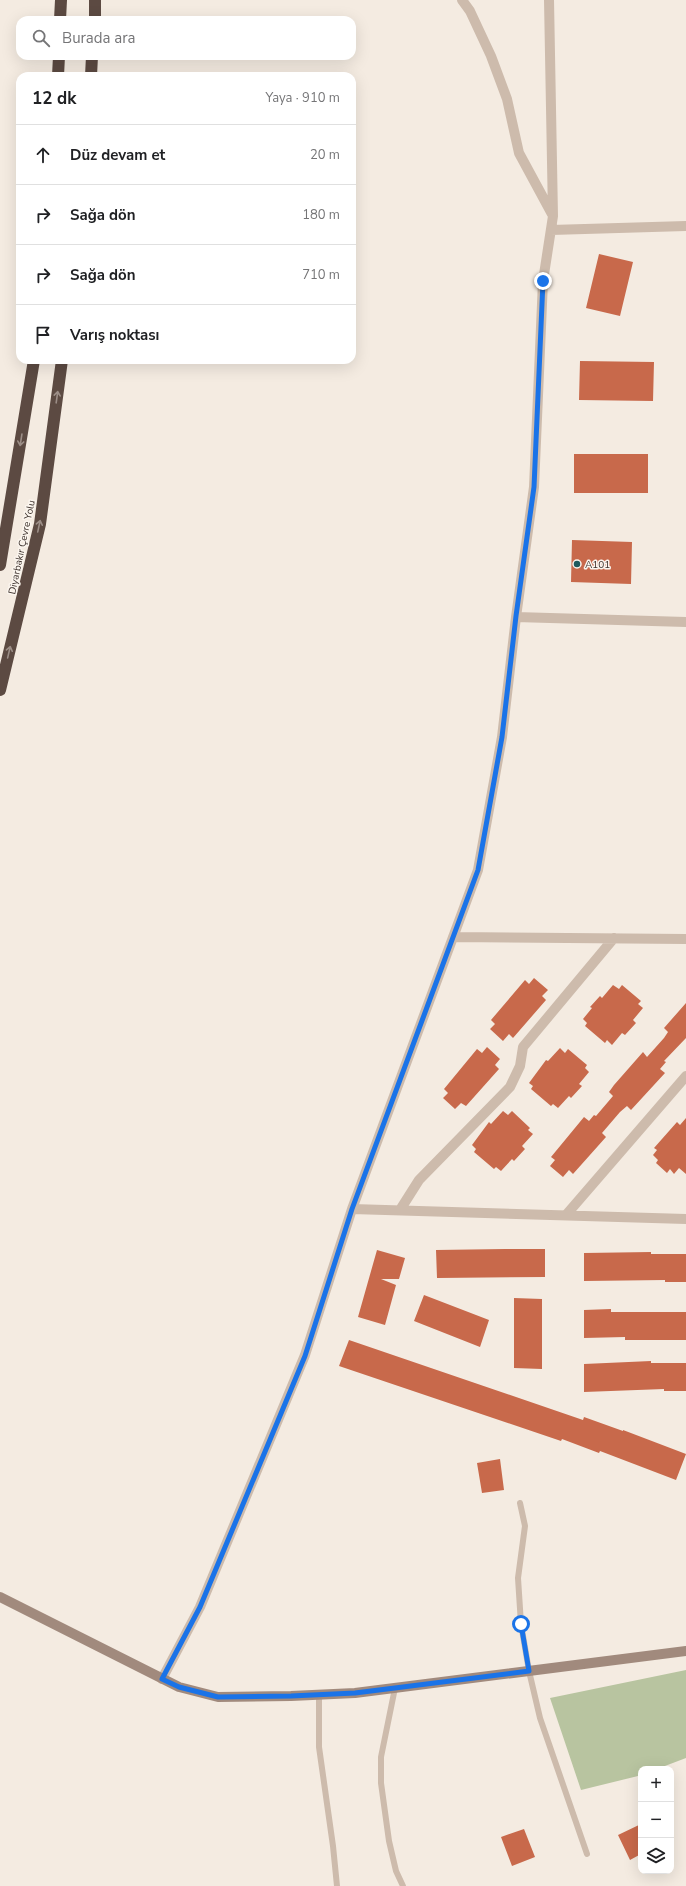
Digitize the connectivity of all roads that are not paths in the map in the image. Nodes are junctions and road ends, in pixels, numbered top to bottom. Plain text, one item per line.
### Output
1 (61, 0) edge
2 (95, 0) edge
3 (462, 0) edge
4 (550, 0) edge
5 (60, 16) edge
6 (95, 16) edge
7 (59, 60) edge
8 (92, 60) edge
9 (58, 72) edge
10 (91, 72) edge
11 (552, 216) junction
12 (686, 226) edge
13 (550, 230) junction
14 (33, 364) edge
15 (61, 364) edge
16 (0, 565) edge
17 (516, 616) junction
18 (686, 622) edge
19 (0, 690) edge
20 (453, 937) junction
21 (614, 938) junction
22 (686, 939) edge
23 (686, 1076) edge
24 (352, 1209) junction
25 (400, 1210) junction
26 (566, 1215) junction
27 (686, 1219) edge
28 (520, 1503) dead end
29 (0, 1597) edge
30 (686, 1651) edge
31 (529, 1671) junction
32 (162, 1679) junction
33 (395, 1688) junction
34 (319, 1695) junction
35 (587, 1854) dead end
36 (336, 1886) edge
37 (403, 1886) edge

1 - 5 highway
2 - 6 highway
3 - 11 street
4 - 11 street
7 - 9 highway
8 - 10 highway
11 - 13 street
12 - 13 street
13 - 17 street
14 -> 16 highway, Diyarbakır Çevre Yolu
19 -> 15 highway, Diyarbakır Çevre Yolu
17 - 18 street
17 - 20 street
20 - 21 street
20 - 24 street
21 - 22 street
21 - 25 street
23 - 26 street
24 - 25 street
24 - 32 street
25 - 26 street
26 - 27 street
28 - 31 lane
29 - 32 street
30 - 31 street
31 - 33 street
31 - 35 lane
32 - 34 street
33 - 34 street
33 - 37 lane
34 - 36 lane

